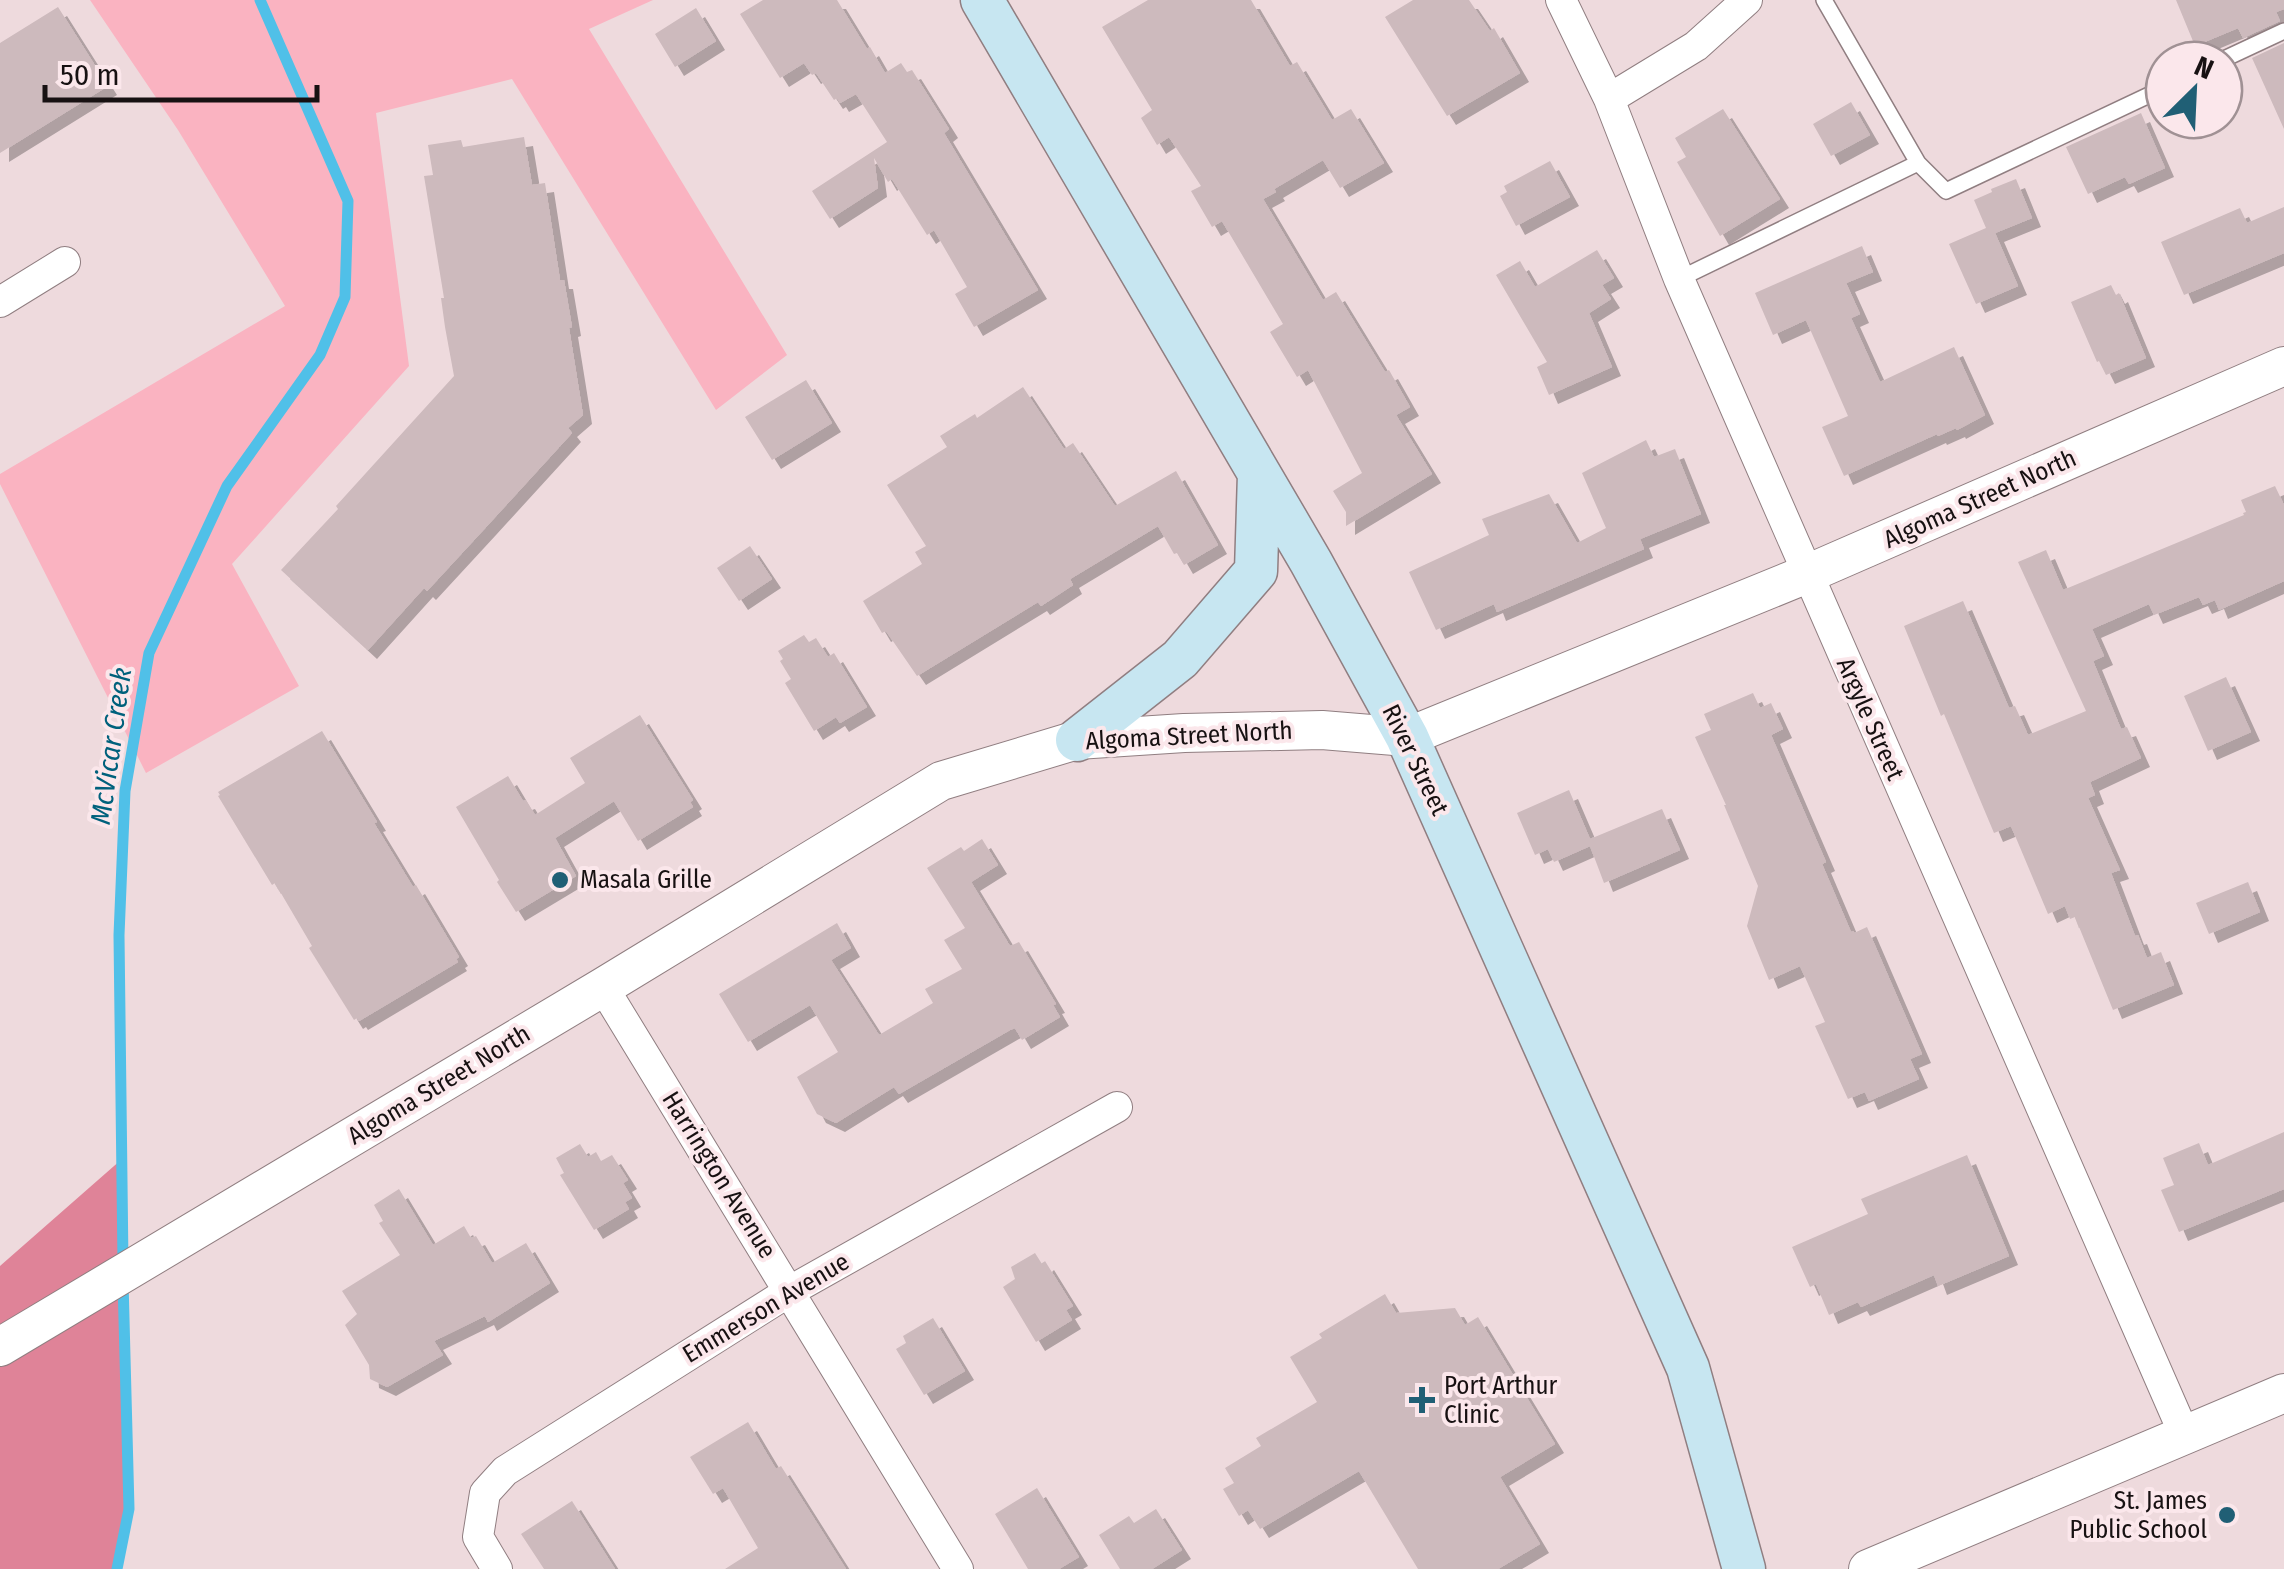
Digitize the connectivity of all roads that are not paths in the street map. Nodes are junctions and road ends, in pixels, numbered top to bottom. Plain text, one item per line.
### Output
1 (982, 0) edge
2 (1561, 0) edge
3 (1747, 0) edge
4 (1824, 0) edge
5 (2284, 31) edge
6 (2244, 50) edge
7 (2144, 97) edge
8 (1610, 99) junction
9 (1918, 163) junction
10 (64, 262) dead end
11 (1678, 279) junction
12 (0, 302) edge
13 (2284, 366) edge
14 (1259, 474) junction
15 (1807, 574) junction
16 (1407, 738) junction
17 (1078, 740) junction
18 (603, 987) junction
19 (1117, 1107) dead end
20 (790, 1291) junction
21 (0, 1347) edge
22 (2284, 1393) edge
23 (2185, 1436) junction
24 (493, 1562) edge
25 (958, 1569) edge
26 (1744, 1569) edge
27 (1868, 1569) edge

1 - 14 main road, River Street
2 - 8 street, Argyle Street
3 - 8 street
4 - 9 lane
5 - 6 lane
7 - 9 lane
8 - 11 street, Argyle Street
9 - 11 lane
10 - 12 street
11 - 15 street, Argyle Street
13 - 15 street, Algoma Street North
14 - 16 main road, River Street
14 - 17 main road
15 - 16 street, Algoma Street North
15 - 23 street, Argyle Street
16 - 17 street, Algoma Street North
16 - 26 main road, River Street
17 - 18 street, Algoma Street North
18 - 20 street, Harrington Avenue
18 - 21 street, Algoma Street North
19 - 20 street, Emmerson Avenue
20 - 24 street, Emmerson Avenue
20 - 25 street, Harrington Avenue
22 - 23 street
23 - 27 street

